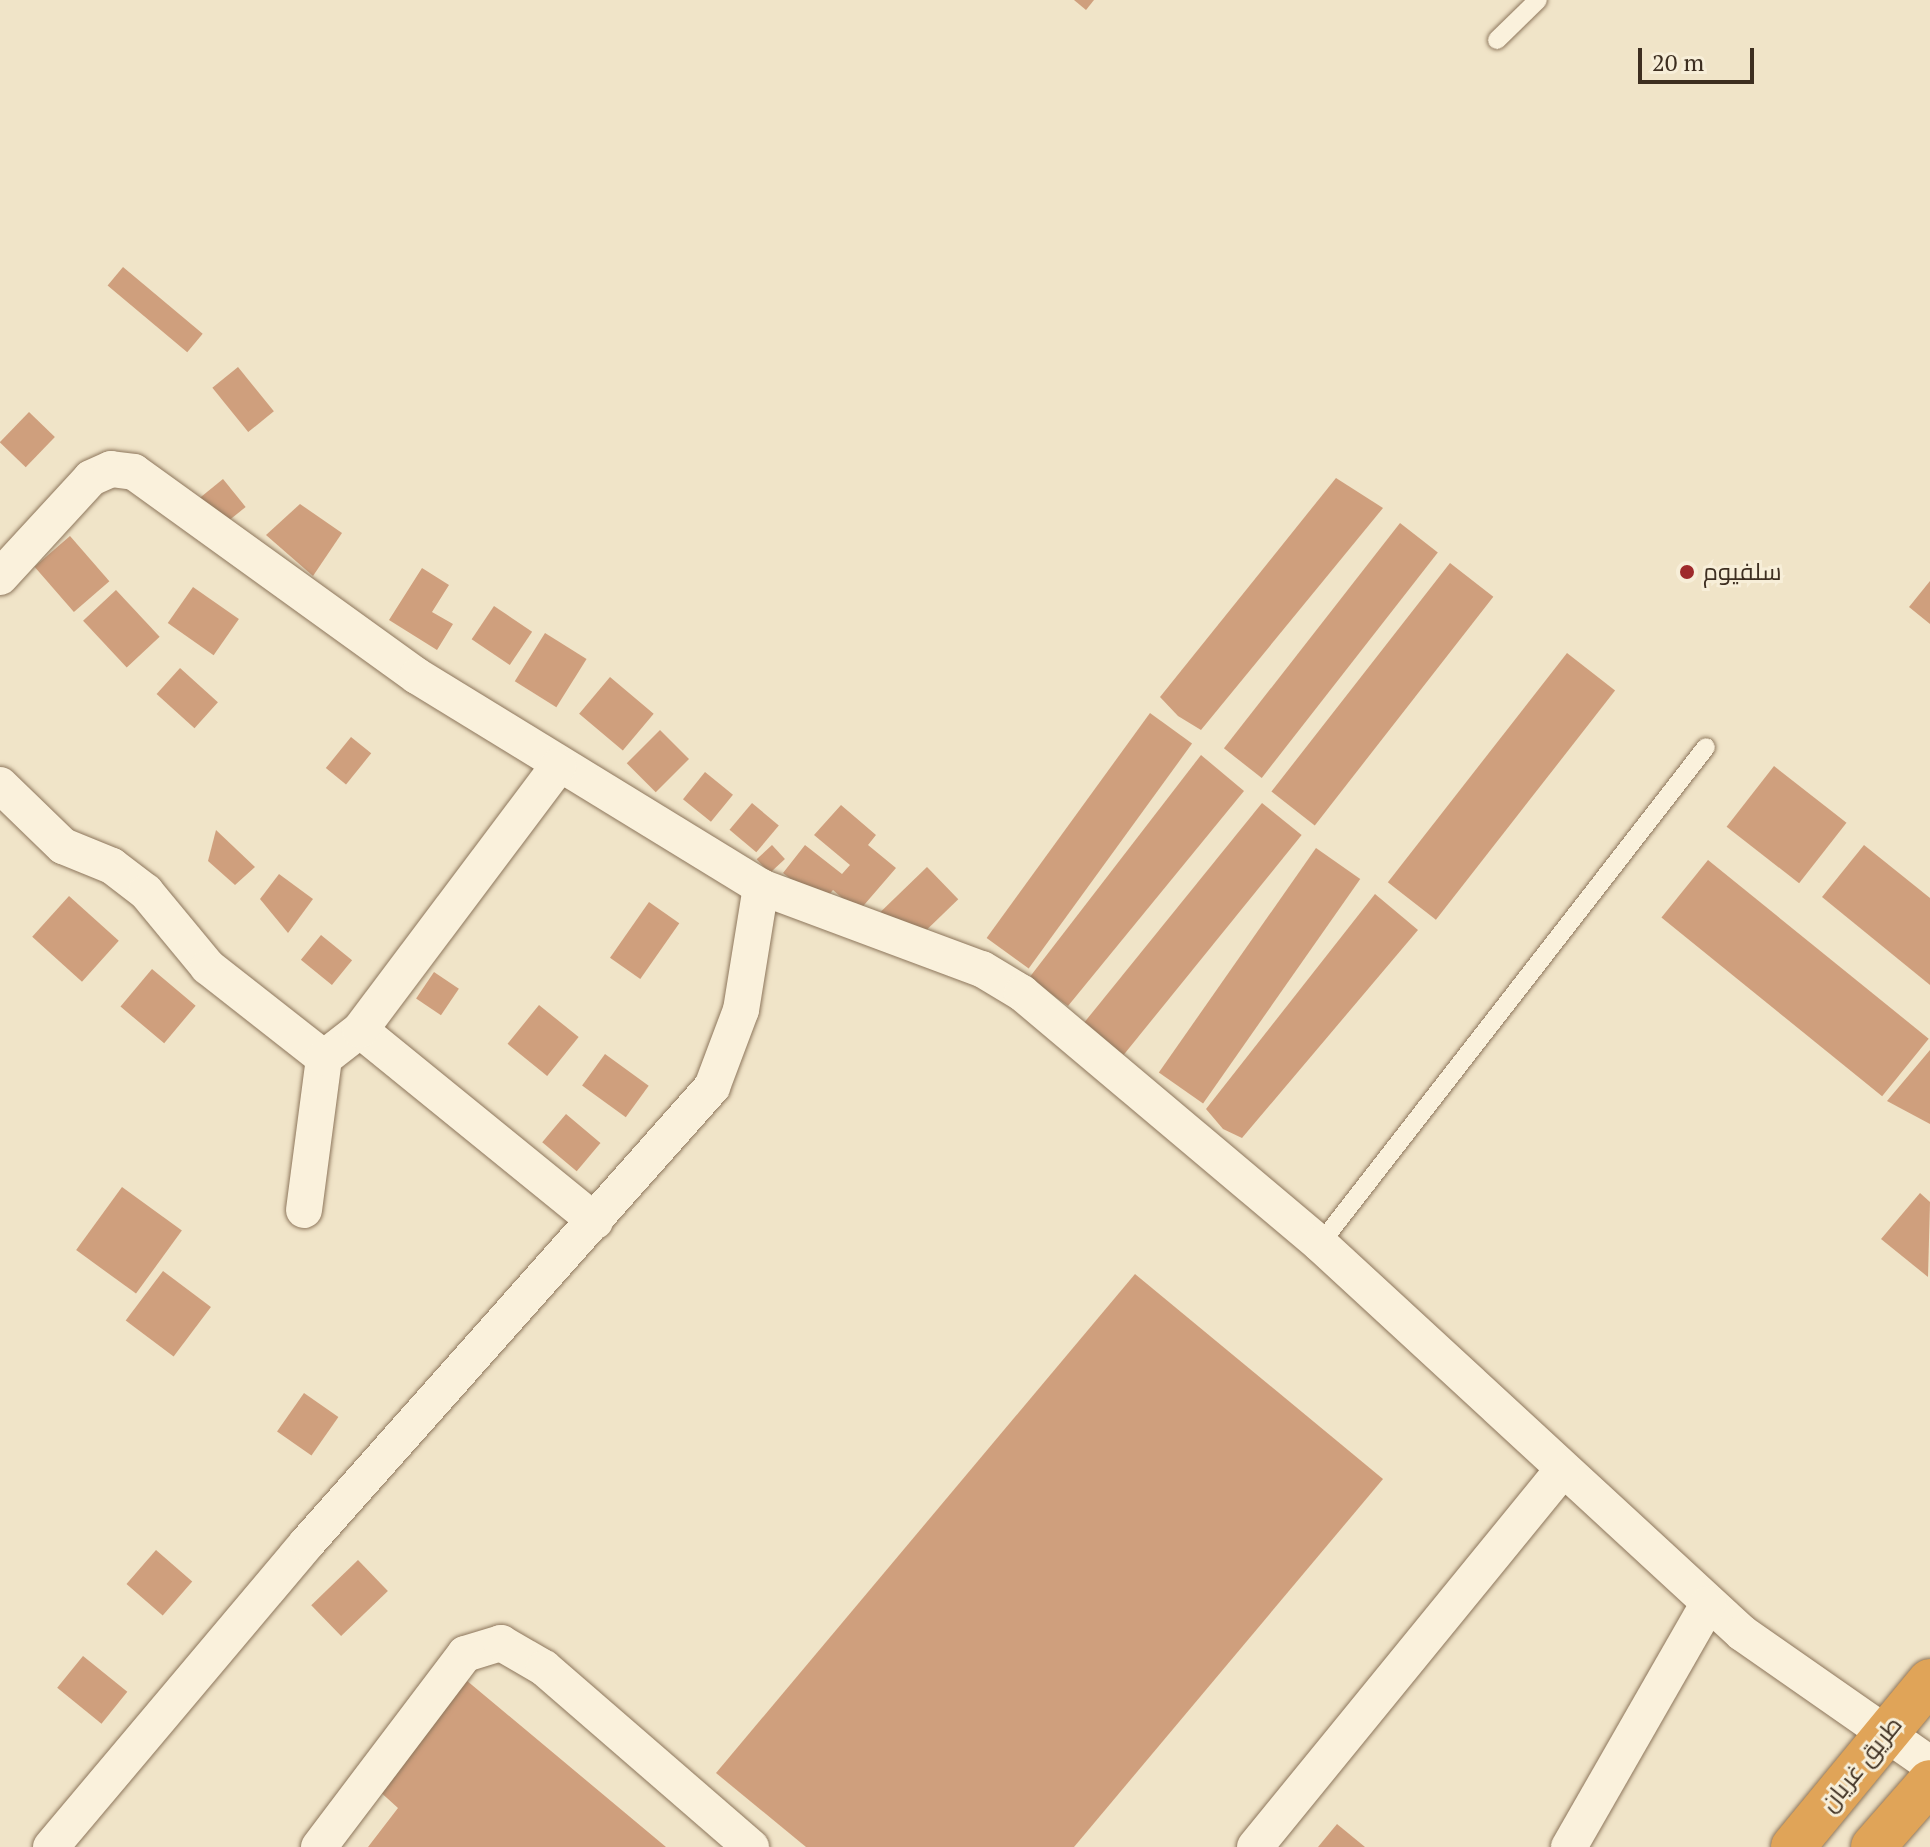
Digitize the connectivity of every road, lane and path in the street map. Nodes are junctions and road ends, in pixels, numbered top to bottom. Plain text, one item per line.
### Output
1 (1538, 0) edge
2 (1497, 40) dead end
3 (0, 577) edge
4 (1706, 747) dead end
5 (558, 766) junction
6 (0, 785) edge
7 (761, 887) junction
8 (360, 1030) junction
9 (324, 1058) junction
10 (304, 1210) dead end
11 (595, 1221) junction
12 (1320, 1244) junction
13 (1562, 1470) junction
14 (1708, 1604) junction
15 (1930, 1681) edge
16 (1885, 1734) junction
17 (1930, 1764) edge
18 (1930, 1782) edge
19 (51, 1847) edge
20 (319, 1847) edge
21 (751, 1847) edge
22 (1255, 1847) edge
23 (1569, 1847) edge
24 (1793, 1847) edge
25 (1873, 1847) edge

1 - 2 lane
3 - 5 street
4 - 12 lane
5 - 7 street
5 - 8 street
6 - 9 street
7 - 11 street
7 - 12 street
8 - 9 street
8 - 11 street
9 - 10 street
11 - 19 street
12 - 13 street
13 - 14 street
13 - 22 street
14 - 16 street
14 - 23 street
15 - 16 highway, طريق غريان
16 - 17 street
16 - 24 highway, طريق غريان
18 - 25 highway
20 - 21 street

